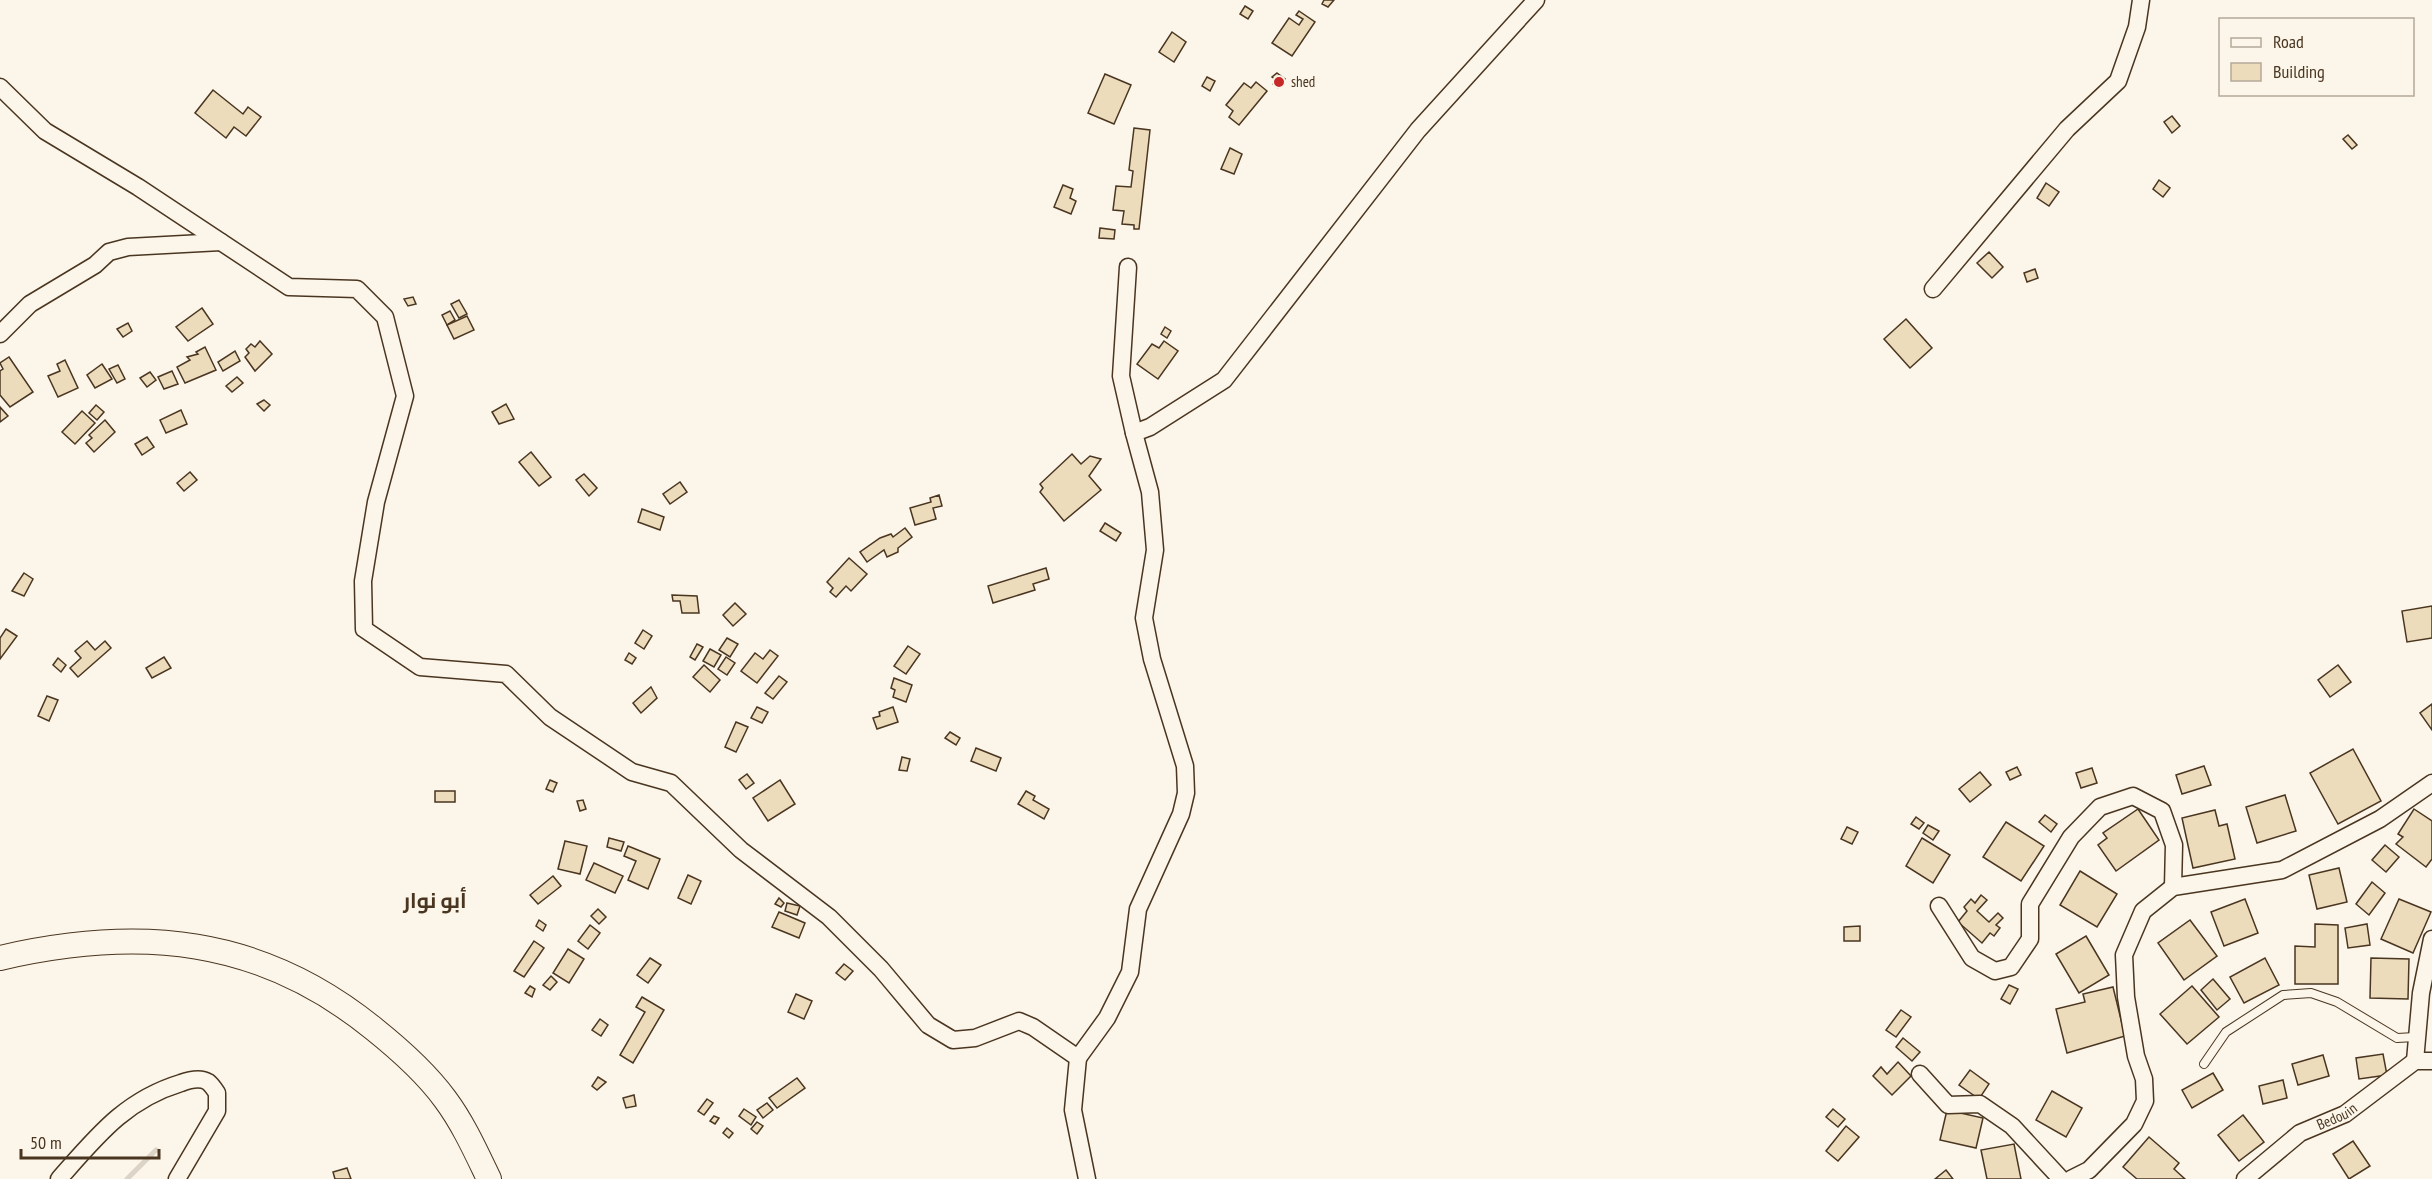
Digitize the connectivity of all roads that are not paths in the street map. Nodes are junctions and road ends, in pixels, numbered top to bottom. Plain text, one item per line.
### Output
1 (1536, 0) edge
2 (2141, 0) edge
3 (0, 87) edge
4 (221, 242) junction
5 (1128, 267) dead end
6 (1934, 289) dead end
7 (0, 334) edge
8 (1134, 433) junction
9 (2432, 783) edge
10 (2173, 887) junction
11 (1939, 906) dead end
12 (2432, 939) edge
13 (0, 958) edge
14 (2415, 1037) junction
15 (1078, 1058) junction
16 (2424, 1061) edge
17 (2204, 1064) dead end
18 (1920, 1074) dead end
19 (59, 1179) edge
20 (177, 1179) edge
21 (489, 1179) edge
22 (1087, 1179) edge
23 (2061, 1179) edge
24 (2071, 1179) edge
25 (2245, 1179) edge

1 - 8 street
2 - 6 street
3 - 4 street
4 - 7 street
4 - 15 street
5 - 8 street
8 - 15 street
9 - 10 street
10 - 11 street
10 - 24 street
12 - 14 street
13 - 21 main road
14 - 16 street
14 - 17 lane
15 - 22 street
16 - 25 street, Bedouin
18 - 23 street
19 - 20 street

